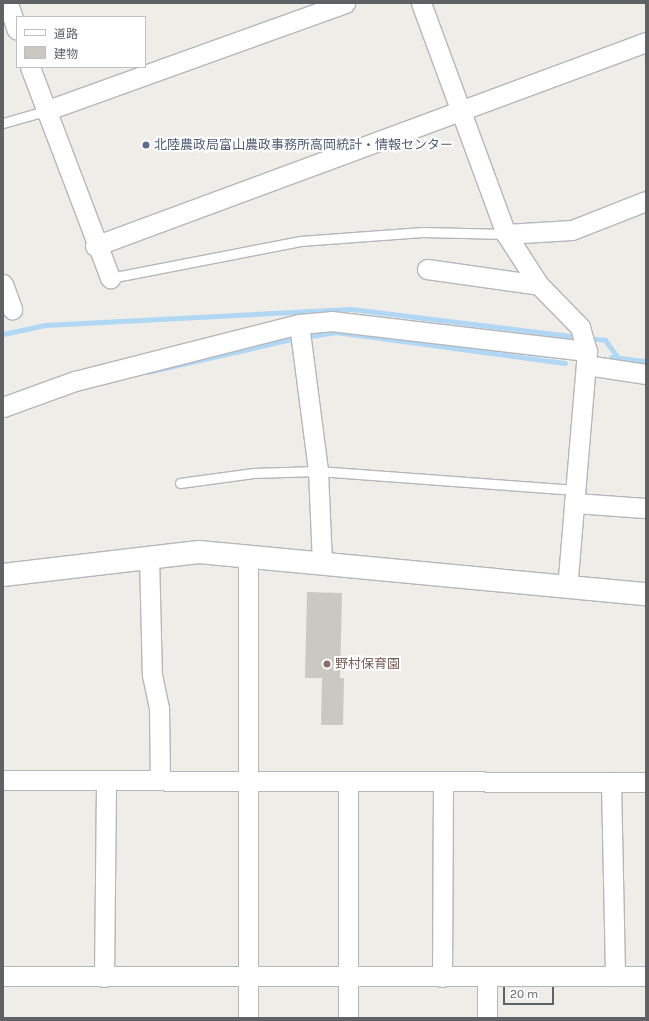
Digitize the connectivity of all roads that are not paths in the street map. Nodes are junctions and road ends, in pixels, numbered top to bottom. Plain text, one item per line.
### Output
1 (8, 3) edge
2 (345, 3) edge
3 (421, 3) edge
4 (16, 27) edge
5 (646, 42) edge
6 (30, 68) edge
7 (459, 109) junction
8 (45, 111) junction
9 (3, 123) edge
10 (646, 201) edge
11 (506, 234) junction
12 (95, 246) junction
13 (427, 269) dead end
14 (110, 278) joint
15 (3, 284) edge
16 (539, 285) junction
17 (12, 309) dead end
18 (301, 335) junction
19 (587, 358) junction
20 (646, 374) edge
21 (3, 407) edge
22 (318, 470) junction
23 (180, 483) dead end
24 (575, 497) junction
25 (646, 508) edge
26 (248, 555) junction
27 (149, 556) junction
28 (322, 562) junction
29 (3, 575) edge
30 (567, 587) junction
31 (646, 594) edge
32 (249, 779) junction
33 (3, 780) edge
34 (106, 780) junction
35 (160, 780) junction
36 (348, 781) junction
37 (443, 781) junction
38 (612, 782) junction
39 (646, 782) edge
40 (3, 976) edge
41 (615, 976) junction
42 (646, 976) edge
43 (104, 977) junction
44 (487, 977) junction
45 (248, 978) junction
46 (348, 978) junction
47 (442, 978) junction
48 (248, 1018) edge
49 (348, 1018) edge
50 (487, 1018) edge

1 - 4 street
2 - 8 street
3 - 7 street
5 - 7 street
6 - 8 street
7 - 11 street
7 - 12 street
8 - 9 lane
8 - 12 street
10 - 11 street
11 - 14 lane
11 - 16 street
12 - 14 street
13 - 16 street
15 - 17 street
16 - 19 street
18 - 19 street
18 - 21 street
18 - 22 street
19 - 20 street
19 - 24 street
22 - 23 lane
22 - 24 lane
22 - 28 street
24 - 25 street
24 - 30 street
26 - 27 street
26 - 28 street
26 - 32 street
27 - 29 street
27 - 35 street
28 - 30 street
30 - 31 street
32 - 35 street
32 - 36 street
32 - 45 street
33 - 34 street
34 - 35 street
34 - 43 street
36 - 37 street
36 - 46 street
37 - 38 street
37 - 47 street
38 - 39 street
38 - 41 street
40 - 43 street
41 - 42 street
41 - 44 street
43 - 45 street
44 - 47 street
44 - 50 street
45 - 46 street
45 - 48 street
46 - 47 street
46 - 49 street

